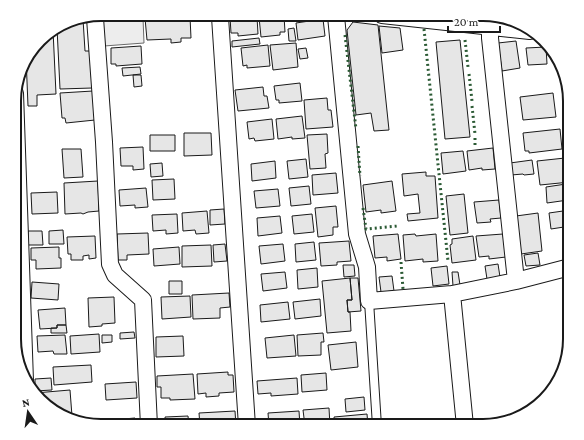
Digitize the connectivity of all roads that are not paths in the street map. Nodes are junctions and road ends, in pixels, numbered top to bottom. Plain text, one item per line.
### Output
1 (95, 21) edge
2 (220, 21) edge
3 (336, 21) edge
4 (440, 21) edge
5 (490, 27) junction
6 (519, 30) edge
7 (21, 266) edge
8 (563, 269) edge
9 (516, 281) junction
10 (452, 294) junction
11 (369, 301) junction
12 (24, 361) edge
13 (149, 419) edge
14 (247, 419) edge
15 (377, 419) edge
16 (464, 419) edge

1 - 13 street
2 - 14 street
3 - 11 street
4 - 5 street
5 - 6 street
5 - 9 street
7 - 12 street
8 - 9 street
9 - 10 street
10 - 11 street
10 - 16 street
11 - 15 lane

